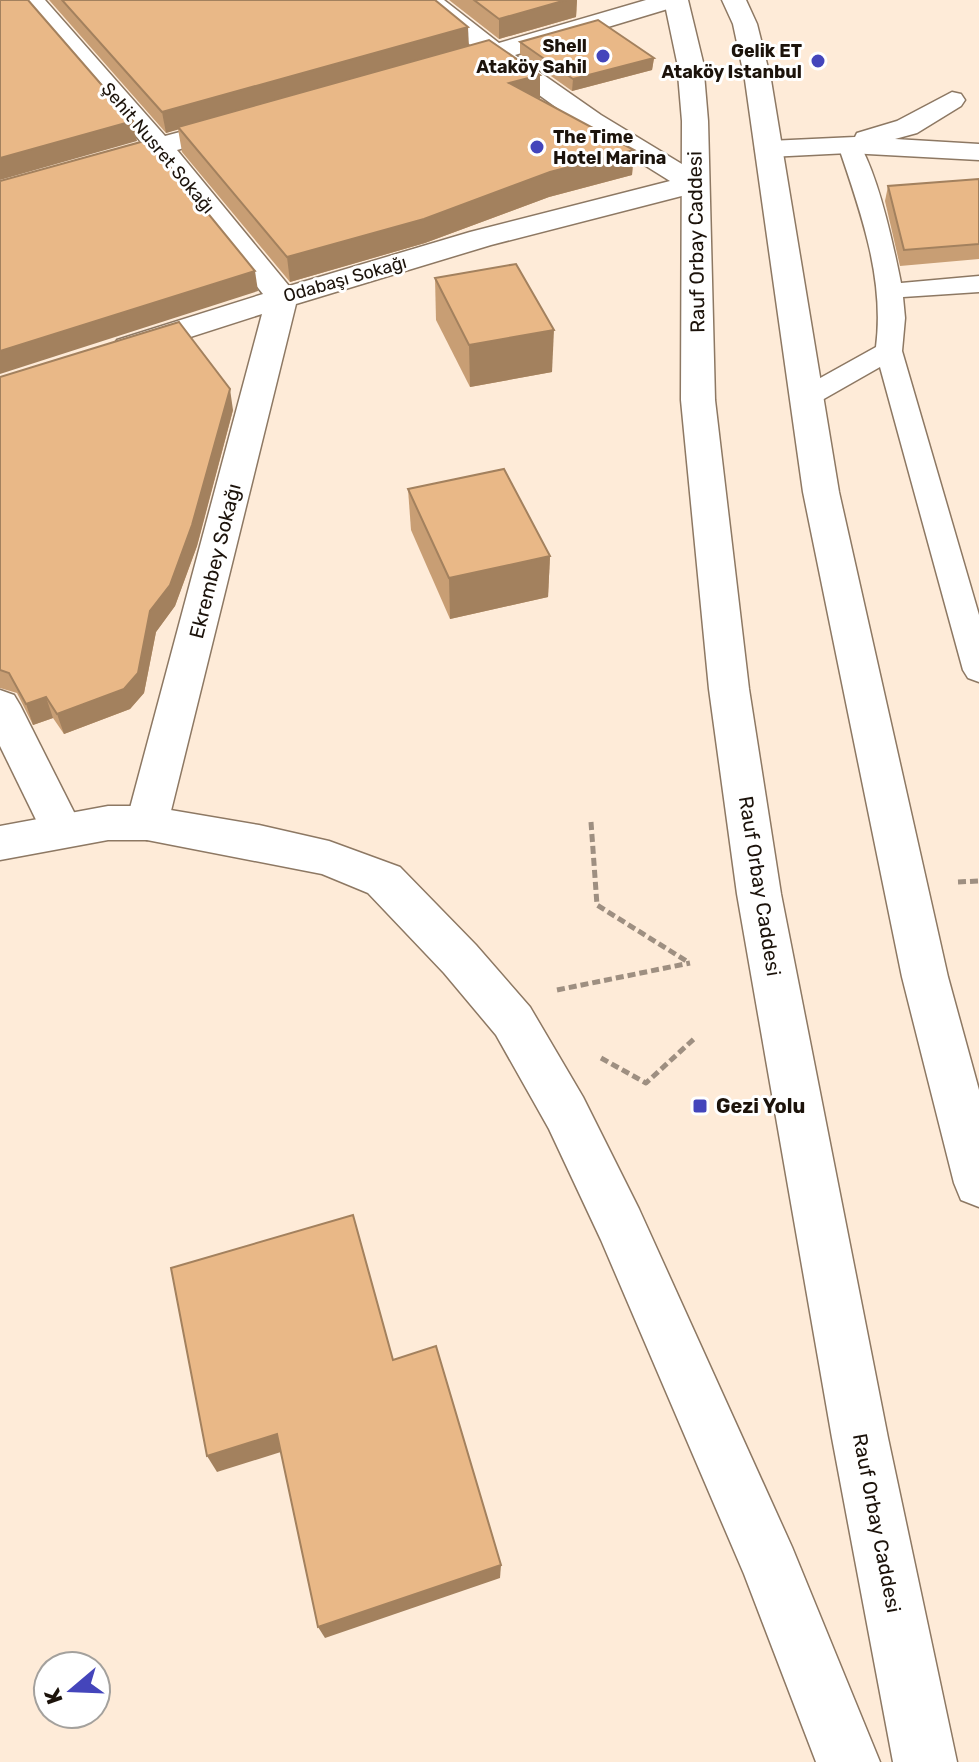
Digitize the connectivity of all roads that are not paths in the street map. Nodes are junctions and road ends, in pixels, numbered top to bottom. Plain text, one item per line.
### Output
1 (429, 0) edge
2 (674, 0) edge
3 (734, 0) edge
4 (19, 1) edge
5 (494, 53) junction
6 (418, 74) edge
7 (979, 84) edge
8 (952, 100) junction
9 (265, 117) edge
10 (979, 141) edge
11 (849, 145) junction
12 (159, 146) junction
13 (769, 149) junction
14 (979, 152) edge
15 (695, 184) junction
16 (0, 192) edge
17 (979, 284) edge
18 (889, 291) junction
19 (282, 297) junction
20 (889, 351) junction
21 (104, 355) edge
22 (805, 398) junction
23 (979, 670) edge
24 (0, 705) edge
25 (147, 823) junction
26 (62, 830) junction
27 (0, 843) edge
28 (979, 1183) edge
29 (848, 1762) edge
30 (925, 1762) edge

1 - 5 main road
2 - 5 main road
2 - 15 main road, Rauf Orbay Caddesi
3 - 13 main road
4 - 12 main road, Şehit Nusret Sokağı
5 - 6 main road
5 - 15 main road
7 - 8 main road
8 - 10 main road
8 - 11 main road
9 - 12 main road
11 - 13 main road
11 - 14 main road
11 - 18 lane
12 - 16 main road
12 - 19 main road, Şehit Nusret Sokağı
13 - 22 main road
15 - 19 main road, Odabaşı Sokağı
15 - 30 main road, Rauf Orbay Caddesi
17 - 18 lane
18 - 20 lane
19 - 21 main road, Odabaşı Sokağı
19 - 25 main road, Ekrembey Sokağı
20 - 22 lane
20 - 23 lane
22 - 28 main road
24 - 26 main road
25 - 26 main road
25 - 29 main road
26 - 27 main road

